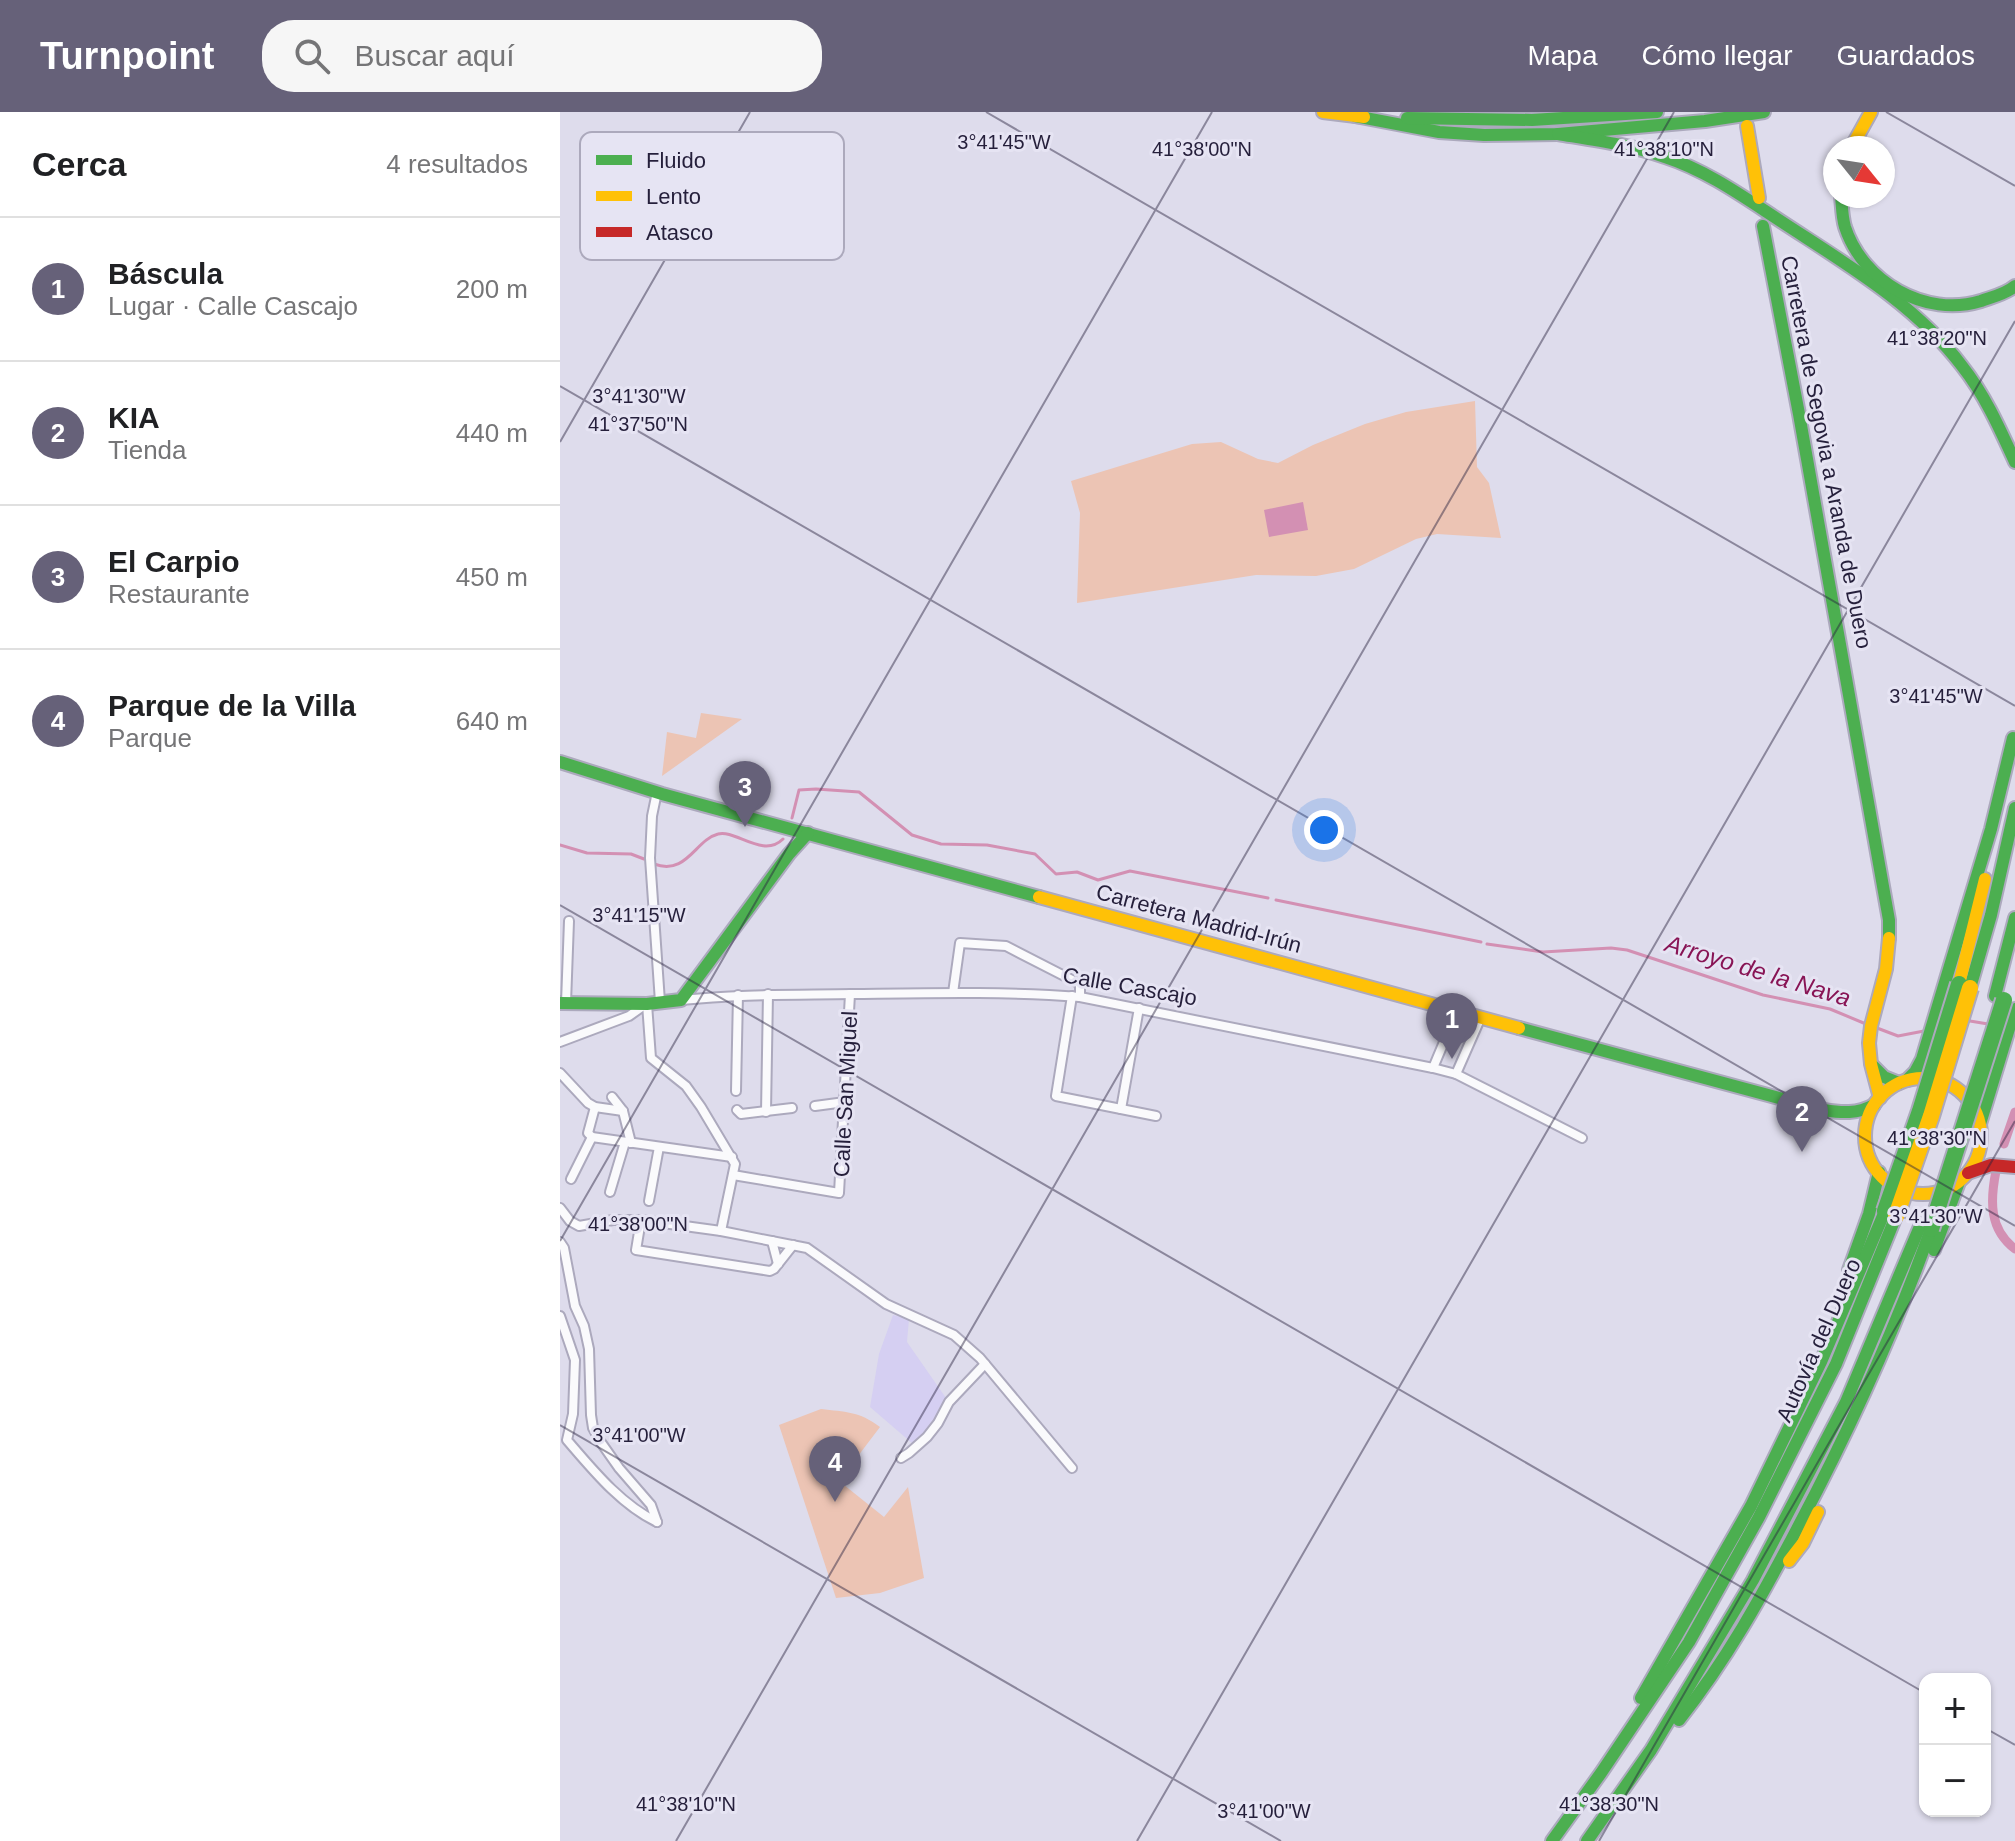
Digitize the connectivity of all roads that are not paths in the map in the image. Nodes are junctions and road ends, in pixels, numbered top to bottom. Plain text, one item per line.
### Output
1 (1323, 112) edge
2 (1657, 112) edge
3 (1764, 112) edge
4 (1871, 112) edge
5 (1355, 116) junction
6 (1747, 126) dead end
7 (1558, 134) junction
8 (1858, 136) edge
9 (1759, 198) dead end
10 (1842, 208) edge
11 (1763, 226) dead end
12 (2015, 286) edge
13 (2015, 462) edge
14 (2014, 733) edge
15 (560, 762) edge
16 (657, 792) junction
17 (2015, 808) edge
18 (808, 833) junction
19 (2015, 918) edge
20 (569, 921) dead end
21 (563, 940) edge
22 (2015, 960) edge
23 (1964, 986) junction
24 (953, 993) junction
25 (768, 994) junction
26 (850, 994) junction
27 (738, 995) junction
28 (1076, 996) junction
29 (681, 1000) junction
30 (563, 1003) edge
31 (653, 1003) junction
32 (2007, 1005) edge
33 (1139, 1008) junction
34 (1457, 1011) junction
35 (1481, 1017) junction
36 (560, 1042) edge
37 (1871, 1064) junction
38 (1433, 1068) junction
39 (560, 1073) edge
40 (1456, 1074) junction
41 (1903, 1082) junction
42 (736, 1091) dead end
43 (612, 1097) dead end
44 (845, 1102) junction
45 (1877, 1102) junction
46 (815, 1106) dead end
47 (595, 1107) junction
48 (792, 1108) dead end
49 (1121, 1109) junction
50 (737, 1110) dead end
51 (623, 1111) junction
52 (1829, 1111) junction
53 (766, 1112) junction
54 (1156, 1116) dead end
55 (1981, 1130) junction
56 (1866, 1134) junction
57 (592, 1137) junction
58 (1582, 1138) dead end
59 (628, 1142) junction
60 (659, 1147) junction
61 (732, 1157) junction
62 (2015, 1161) edge
63 (2015, 1167) edge
64 (1879, 1172) junction
65 (733, 1175) junction
66 (1963, 1177) junction
67 (571, 1179) dead end
68 (610, 1192) dead end
69 (649, 1201) dead end
70 (560, 1208) edge
71 (1890, 1214) junction
72 (641, 1220) junction
73 (1926, 1227) junction
74 (721, 1231) junction
75 (772, 1241) junction
76 (560, 1242) edge
77 (793, 1245) junction
78 (778, 1264) junction
79 (560, 1316) edge
80 (985, 1364) junction
81 (563, 1436) edge
82 (901, 1458) dead end
83 (1072, 1468) dead end
84 (1742, 1520) junction
85 (1767, 1586) junction
86 (1625, 1737) junction
87 (1647, 1755) junction
88 (1552, 1841) edge
89 (1587, 1841) edge

1 - 5 main road
2 - 5 main road
3 - 7 main road
4 - 8 main road
5 - 7 main road
6 - 9 main road
7 - 13 main road
10 - 12 main road
11 - 37 main road, Carretera de Segovia a Aranda de Duero
14 - 23 main road
14 - 41 main road
15 - 16 main road, Carretera Madrid-Irún
16 - 18 main road, Carretera Madrid-Irún
16 - 31 street
17 - 23 main road, Autovía del Duero
18 - 29 main road
18 - 34 main road, Carretera Madrid-Irún
19 - 32 main road
20 - 21 street
21 - 30 street
22 - 32 main road
23 - 71 main road, Autovía del Duero, bridge
24 - 26 street, Calle Cascajo
24 - 28 street, Calle Cascajo
24 - 28 street
25 - 26 street, Calle Cascajo
25 - 27 street, Calle Cascajo
25 - 53 street
26 - 44 street, Calle San Miguel
27 - 29 street, Calle Cascajo
27 - 42 street
28 - 33 street, Calle Cascajo
28 - 49 street
29 - 31 main road, Calle Cascajo
30 - 31 main road, Calle Cascajo
31 - 36 street
31 - 61 street
32 - 55 main road
32 - 73 main road
33 - 38 street, Calle Cascajo
33 - 49 street
34 - 35 main road, Carretera Madrid-Irún
34 - 38 street
35 - 40 street
35 - 52 main road, Carretera Madrid-Irún
37 - 41 main road
37 - 45 main road, Carretera de Segovia a Aranda de Duero
38 - 40 street, Calle Cascajo
39 - 47 street
40 - 58 street, Calle Cascajo
41 - 45 main road
41 - 55 main road
43 - 51 street
44 - 46 street
44 - 65 street, Calle San Miguel
45 - 52 main road, Carretera Madrid-Irún
45 - 56 main road
47 - 51 street
47 - 57 street
48 - 53 street
49 - 54 street
50 - 53 street
51 - 59 street
52 - 56 main road, Carretera Madrid-Irún
55 - 62 main road
55 - 66 main road
56 - 64 main road
57 - 59 street
57 - 67 street
59 - 60 street
59 - 68 street
60 - 61 street
60 - 69 street
61 - 65 street
63 - 66 main road
64 - 66 main road
64 - 84 main road
65 - 74 street
66 - 85 main road
70 - 72 street
71 - 84 main road
71 - 86 main road, Autovía del Duero
72 - 74 street
72 - 78 street
73 - 85 main road
73 - 87 main road
74 - 75 street
75 - 77 street
75 - 78 street
76 - 81 street
77 - 78 street
77 - 80 street
79 - 81 street
80 - 82 street
80 - 83 street
84 - 86 main road
85 - 87 main road
86 - 88 main road, Autovía del Duero
87 - 89 main road

